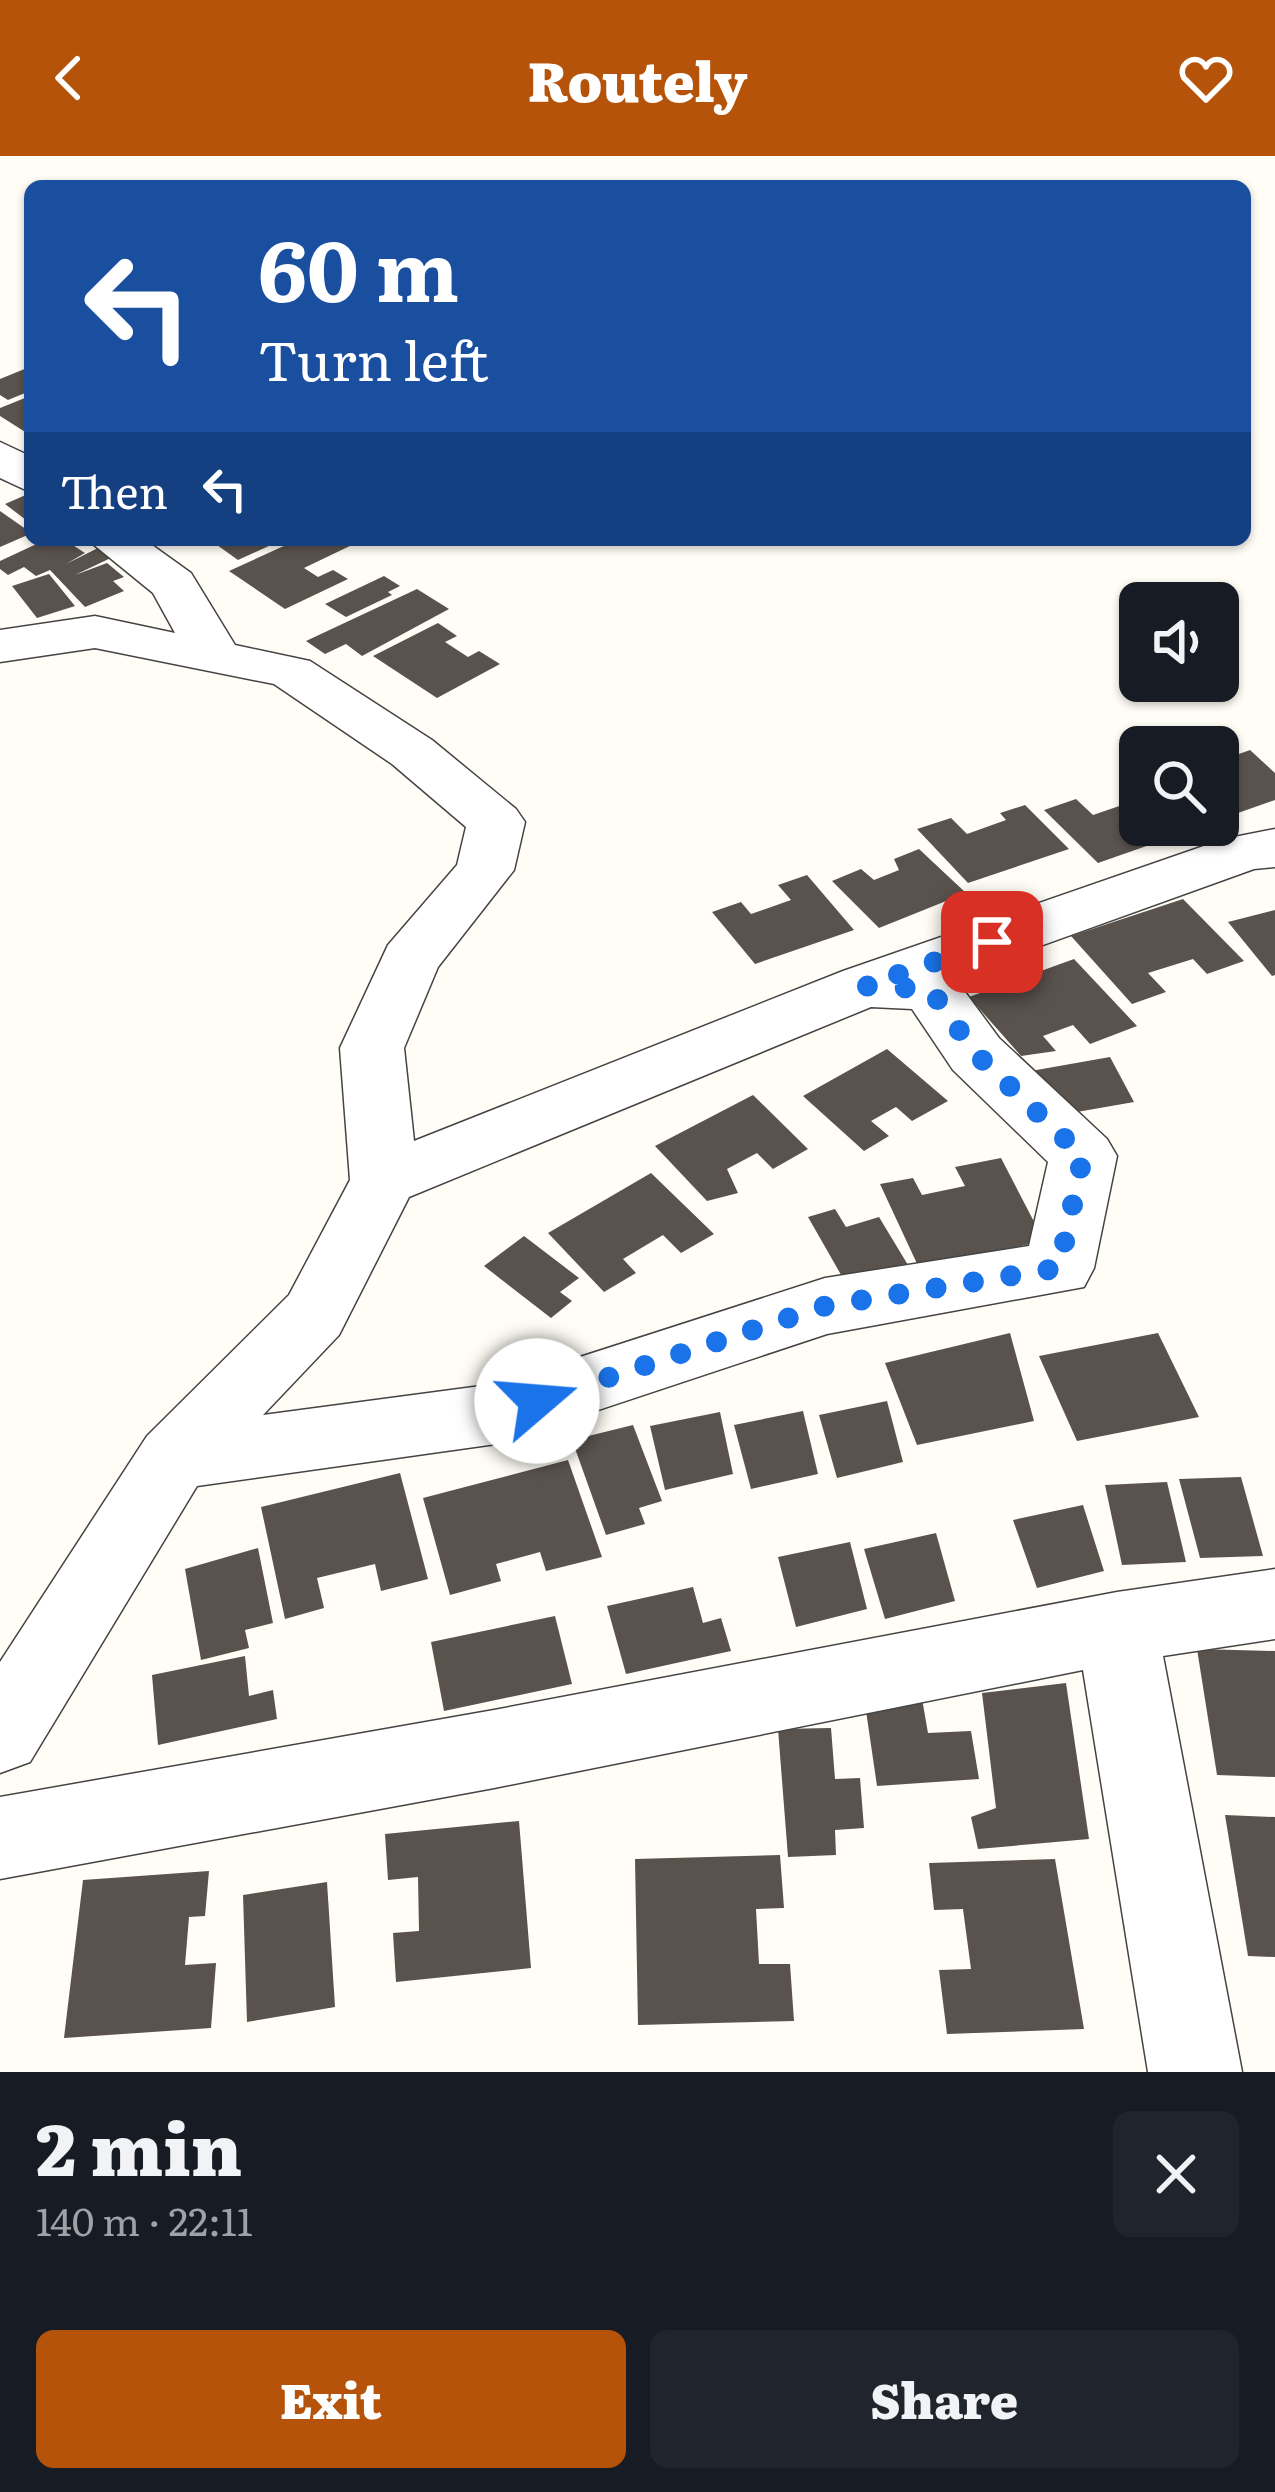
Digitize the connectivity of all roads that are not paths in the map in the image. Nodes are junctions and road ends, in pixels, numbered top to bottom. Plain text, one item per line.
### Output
1 (121, 546) edge
2 (0, 646) edge
3 (215, 656) junction
4 (1275, 848) edge
5 (865, 986) junction
6 (384, 1180) junction
7 (173, 1458) junction
8 (1275, 1604) edge
9 (1117, 1628) junction
10 (0, 1735) edge
11 (0, 1838) edge
12 (1195, 2072) edge

1 - 3 street
2 - 3 street
3 - 6 street
4 - 5 street
5 - 6 street
5 - 7 street
6 - 7 street
7 - 10 street
8 - 9 street
9 - 11 street
9 - 12 street

